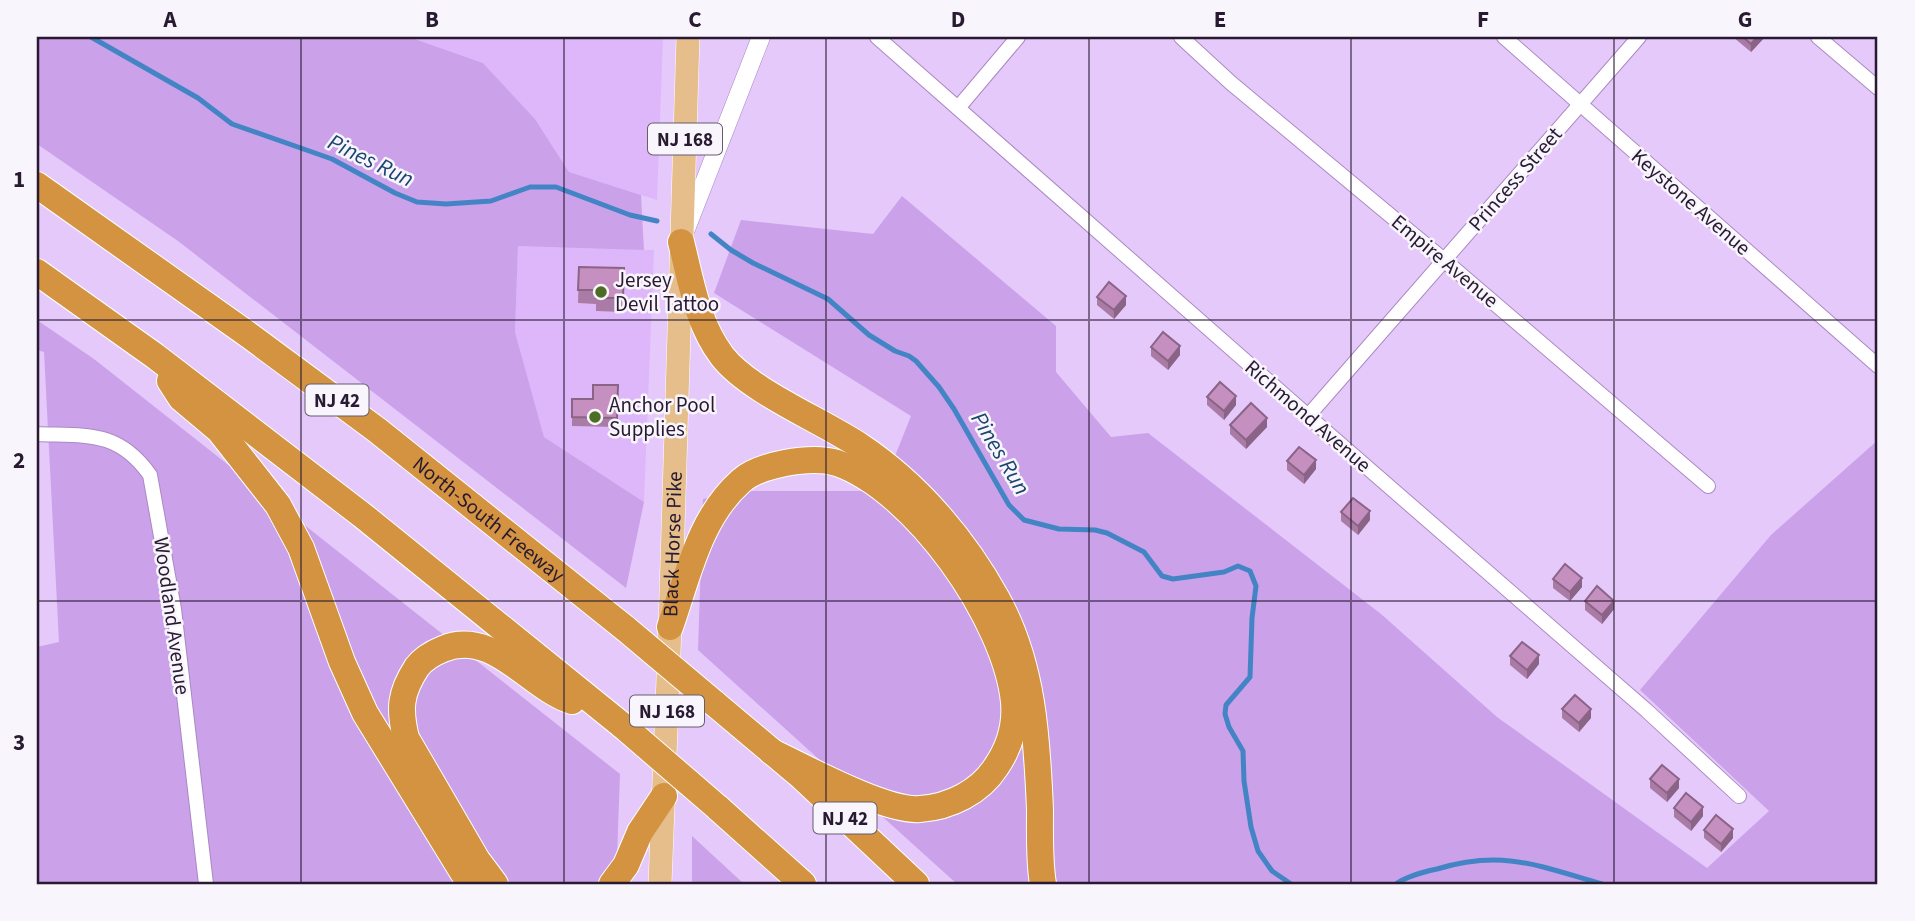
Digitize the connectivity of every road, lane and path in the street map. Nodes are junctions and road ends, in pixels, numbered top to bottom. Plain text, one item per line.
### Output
1 (688, 37) edge
2 (761, 37) edge
3 (877, 37) edge
4 (1018, 37) edge
5 (1181, 37) edge
6 (1504, 37) edge
7 (1639, 37) edge
8 (1818, 37) edge
9 (1878, 88) edge
10 (1580, 103) junction
11 (958, 108) junction
12 (37, 185) edge
13 (681, 242) junction
14 (1445, 261) junction
15 (37, 272) edge
16 (155, 356) junction
17 (1878, 366) edge
18 (1307, 416) junction
19 (37, 434) edge
20 (1708, 486) dead end
21 (670, 627) junction
22 (614, 719) junction
23 (772, 752) junction
24 (664, 796) junction
25 (1739, 796) dead end
26 (206, 884) edge
27 (470, 884) edge
28 (495, 884) edge
29 (612, 884) edge
30 (660, 884) edge
31 (803, 884) edge
32 (916, 884) edge
33 (1043, 884) edge

1 - 13 main road, Black Horse Pike / NJ 168
2 - 13 street
3 - 11 street, Richmond Avenue
4 - 11 street
5 - 14 street, Empire Avenue
6 - 10 street, Keystone Avenue
7 - 10 street, Princess Street
8 - 9 street
10 - 14 street, Princess Street
10 - 17 street, Keystone Avenue
11 - 18 street, Richmond Avenue
12 - 23 highway, North-South Freeway / NJ 42, bridge
13 - 21 main road, Black Horse Pike / NJ 168
13 - 33 highway
14 - 18 street, Princess Street
14 - 20 street, Empire Avenue
15 - 16 highway
16 - 22 highway
16 - 27 highway
18 - 25 street, Richmond Avenue
19 - 26 street, Woodland Avenue
21 - 23 highway
21 - 24 main road, Black Horse Pike / NJ 168
22 - 28 highway
22 - 31 highway, bridge
23 - 32 highway, North-South Freeway / NJ 42
24 - 29 highway
24 - 30 main road, Black Horse Pike / NJ 168

